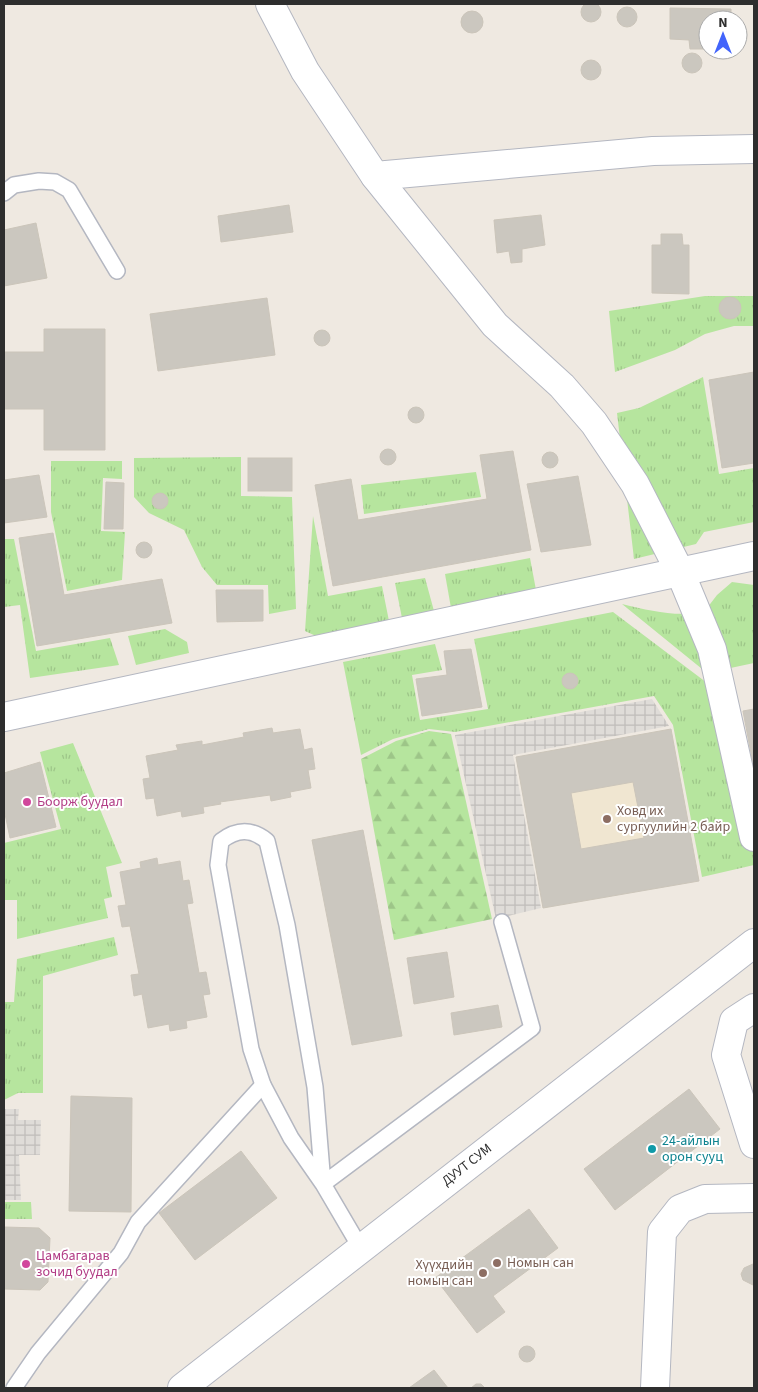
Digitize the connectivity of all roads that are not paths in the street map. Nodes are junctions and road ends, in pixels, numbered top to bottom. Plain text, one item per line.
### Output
1 (270, 4) edge
2 (754, 149) edge
3 (376, 176) junction
4 (4, 192) edge
5 (117, 271) dead end
6 (754, 556) edge
7 (680, 572) junction
8 (4, 716) edge
9 (754, 838) edge
10 (502, 922) dead end
11 (754, 943) edge
12 (754, 1008) edge
13 (262, 1084) junction
14 (754, 1144) edge
15 (322, 1184) junction
16 (754, 1198) edge
17 (360, 1248) junction
18 (14, 1388) edge
19 (182, 1388) edge
20 (655, 1388) edge

1 - 3 street
2 - 3 street
3 - 7 street
4 - 5 lane
6 - 7 street
7 - 8 street
7 - 9 street
10 - 15 lane
11 - 17 street, ДУУТ СУМ
12 - 14 street
13 - 15 lane
13 - 15 lane
13 - 18 lane
15 - 17 lane
16 - 20 street
17 - 19 street, ДУУТ СУМ

